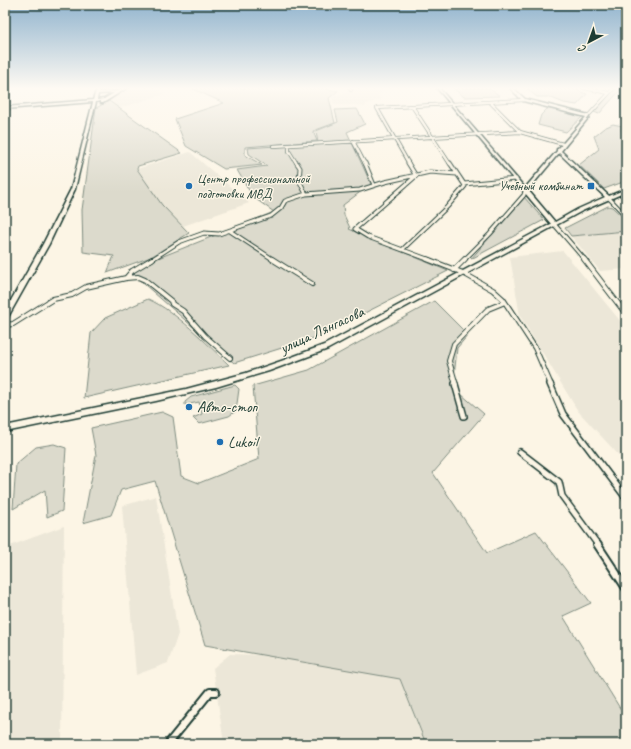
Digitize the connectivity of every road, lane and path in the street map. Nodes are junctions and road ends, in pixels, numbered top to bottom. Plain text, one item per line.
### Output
1 (89, 123) edge
2 (385, 123) edge
3 (423, 123) edge
4 (469, 123) edge
5 (511, 123) edge
6 (582, 123) edge
7 (520, 132) junction
8 (479, 135) junction
9 (433, 137) junction
10 (394, 139) junction
11 (353, 141) junction
12 (563, 144) junction
13 (273, 146) dead end
14 (289, 146) junction
15 (558, 150) junction
16 (457, 174) junction
17 (416, 176) junction
18 (516, 179) junction
19 (464, 184) junction
20 (374, 186) junction
21 (525, 190) junction
22 (626, 190) edge
23 (306, 194) junction
24 (608, 197) junction
25 (626, 216) edge
26 (554, 224) junction
27 (230, 231) junction
28 (403, 249) junction
29 (454, 270) junction
30 (463, 273) junction
31 (126, 278) junction
32 (312, 284) dead end
33 (504, 302) junction
34 (626, 314) edge
35 (5, 317) edge
36 (5, 325) edge
37 (230, 358) dead end
38 (464, 416) dead end
39 (5, 429) edge
40 (520, 452) dead end
41 (626, 498) edge
42 (626, 588) edge
43 (216, 692) dead end
44 (168, 744) edge

1 - 35 street
2 - 10 street
3 - 9 street
4 - 8 street
5 - 7 street
6 - 12 street
7 - 8 street
7 - 12 street
8 - 9 street
8 - 18 street
9 - 10 street
9 - 16 street
10 - 11 street
10 - 17 street
11 - 14 street
11 - 20 street
12 - 15 street
13 - 14 street
14 - 23 street
15 - 21 street
15 - 24 street
16 - 17 street
16 - 19 street
17 - 20 street
17 - 28 street
18 - 19 street
18 - 21 street
19 - 28 street
20 - 23 street
21 - 26 street
21 - 29 street
22 - 24 street, улица Лянгасова
23 - 27 street
24 - 25 street
24 - 26 street, улица Лянгасова
26 - 30 street, улица Лянгасова
26 - 34 street
27 - 31 street
27 - 32 street
28 - 29 street
29 - 30 street
30 - 33 street
30 - 39 street, улица Лянгасова
31 - 36 street
31 - 37 street
33 - 38 street
33 - 41 street
40 - 42 street
43 - 44 street

